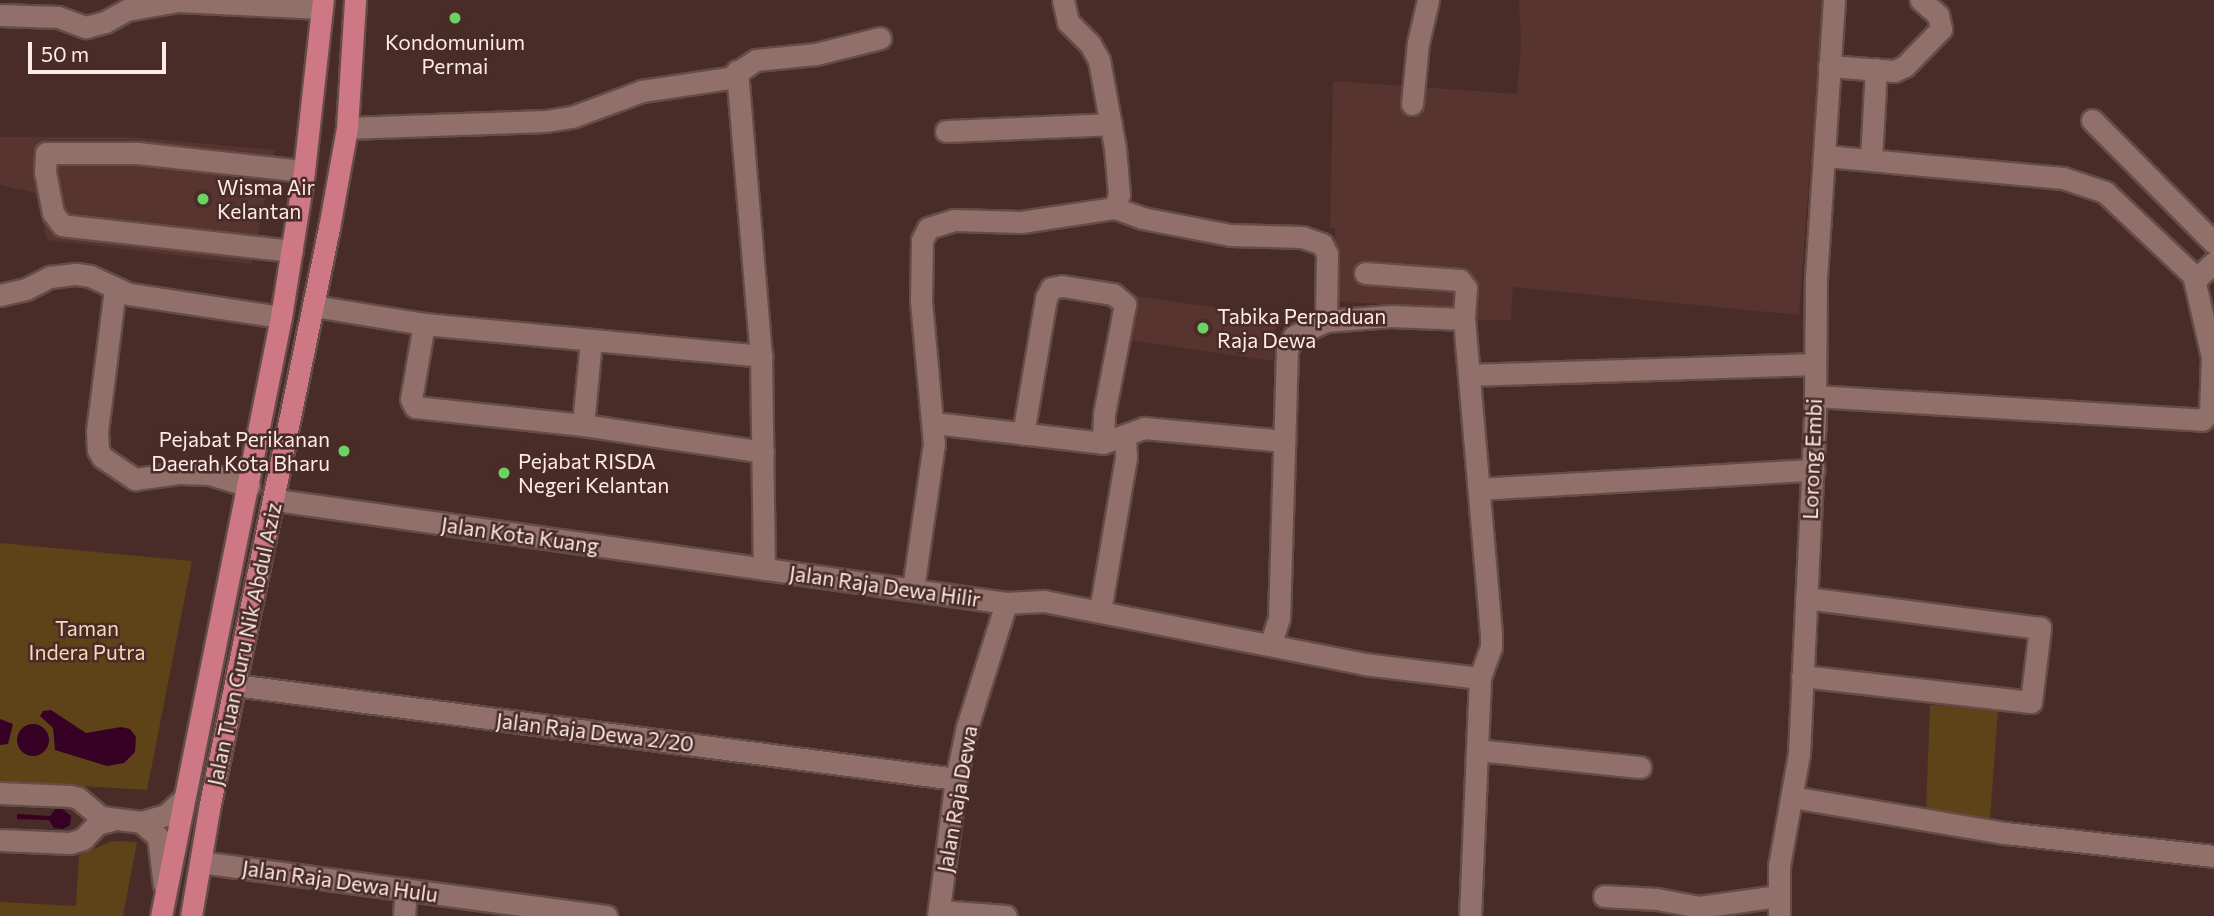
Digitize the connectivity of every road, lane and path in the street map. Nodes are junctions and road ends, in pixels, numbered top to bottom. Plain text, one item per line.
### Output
1 (355, 0) edge
2 (1063, 0) edge
3 (1428, 0) edge
4 (1834, 0) edge
5 (1921, 0) edge
6 (323, 4) edge
7 (0, 15) edge
8 (880, 38) dead end
9 (1829, 66) junction
10 (1876, 69) junction
11 (737, 71) junction
12 (1412, 95) dead end
13 (2092, 120) dead end
14 (1111, 124) junction
15 (347, 128) junction
16 (946, 131) dead end
17 (1824, 156) junction
18 (1871, 160) junction
19 (304, 171) junction
20 (1115, 208) junction
21 (2214, 243) edge
22 (292, 251) junction
23 (2214, 262) edge
24 (1364, 272) dead end
25 (2195, 280) junction
26 (115, 289) junction
27 (0, 295) edge
28 (314, 306) junction
29 (281, 317) junction
30 (1464, 319) junction
31 (1326, 321) junction
32 (424, 324) junction
33 (591, 340) junction
34 (761, 356) junction
35 (1815, 364) junction
36 (1469, 376) junction
37 (1815, 396) junction
38 (934, 423) junction
39 (583, 425) junction
40 (1023, 434) junction
41 (1125, 435) junction
42 (1284, 441) junction
43 (1103, 443) junction
44 (763, 452) junction
45 (1812, 470) junction
46 (249, 486) junction
47 (1479, 489) junction
48 (275, 500) junction
49 (764, 569) junction
50 (913, 589) junction
51 (1806, 598) junction
52 (1006, 603) junction
53 (1100, 611) junction
54 (1270, 645) junction
55 (1802, 676) junction
56 (1480, 678) junction
57 (235, 685) junction
58 (1477, 750) junction
59 (1640, 767) dead end
60 (956, 779) junction
61 (0, 793) edge
62 (1792, 797) junction
63 (183, 799) junction
64 (112, 820) junction
65 (141, 822) junction
66 (0, 840) edge
67 (2214, 856) edge
68 (200, 862) junction
69 (406, 890) junction
70 (1604, 896) dead end
71 (163, 906) edge
72 (1778, 906) edge
73 (939, 913) edge
74 (191, 916) edge
75 (404, 916) edge
76 (606, 916) edge
77 (1006, 916) edge
78 (1470, 916) edge

1 - 15 main road, Jalan Tuan Guru Nik Abdul Aziz
2 - 14 street
3 - 12 street
4 - 9 street, Lorong Embi
5 - 10 street
6 - 7 street
6 - 19 main road, Jalan Tuan Guru Nik Abdul Aziz
8 - 11 street
9 - 10 street
9 - 17 street, Lorong Embi
10 - 18 street
11 - 15 street
11 - 34 street
13 - 21 street
14 - 16 street
14 - 20 street
15 - 19 main road
15 - 28 main road, Jalan Tuan Guru Nik Abdul Aziz
17 - 18 street
17 - 35 street, Lorong Embi
18 - 25 street
19 - 22 main road, Jalan Tuan Guru Nik Abdul Aziz
19 - 22 street
20 - 31 street
20 - 38 street
22 - 29 main road, Jalan Tuan Guru Nik Abdul Aziz
23 - 25 street
24 - 30 street
25 - 37 street
26 - 27 street
26 - 29 street
26 - 46 street
28 - 32 street
28 - 48 main road, Jalan Tuan Guru Nik Abdul Aziz
29 - 46 main road, Jalan Tuan Guru Nik Abdul Aziz
30 - 31 street
30 - 36 street
31 - 42 street
32 - 33 street
32 - 39 street
33 - 34 street
33 - 39 street
34 - 44 street
35 - 36 street
35 - 37 street, Lorong Embi
36 - 47 street
37 - 45 street, Lorong Embi
38 - 40 street
38 - 50 street
39 - 44 street
40 - 43 street
40 - 43 street
41 - 42 street
41 - 43 street
41 - 53 street
42 - 54 street
44 - 49 street
45 - 47 street
45 - 51 street, Lorong Embi
46 - 63 main road, Jalan Tuan Guru Nik Abdul Aziz
47 - 56 street
48 - 49 street, Jalan Kota Kuang
48 - 57 main road, Jalan Tuan Guru Nik Abdul Aziz
49 - 50 street, Jalan Raja Dewa Hilir
50 - 52 street, Jalan Raja Dewa Hilir
51 - 55 street, Lorong Embi
51 - 55 street
52 - 53 street, Jalan Raja Dewa Hilir
52 - 60 street, Jalan Raja Dewa
53 - 54 street, Jalan Raja Dewa Hilir
54 - 56 street, Jalan Raja Dewa Hilir
55 - 62 street, Lorong Embi
56 - 58 street
57 - 60 street, Jalan Raja Dewa 2/20
57 - 68 main road, Jalan Tuan Guru Nik Abdul Aziz
58 - 59 street
58 - 78 street
60 - 73 street, Jalan Raja Dewa
61 - 64 street
62 - 67 street
62 - 72 street, Lorong Embi
63 - 65 street
63 - 71 main road, Jalan Tuan Guru Nik Abdul Aziz
64 - 65 street
64 - 66 street
65 - 71 street
68 - 69 street, Jalan Raja Dewa Hulu
68 - 74 main road, Jalan Tuan Guru Nik Abdul Aziz
69 - 75 street
69 - 76 street, Jalan Raja Dewa Hulu
70 - 72 street
73 - 77 street

